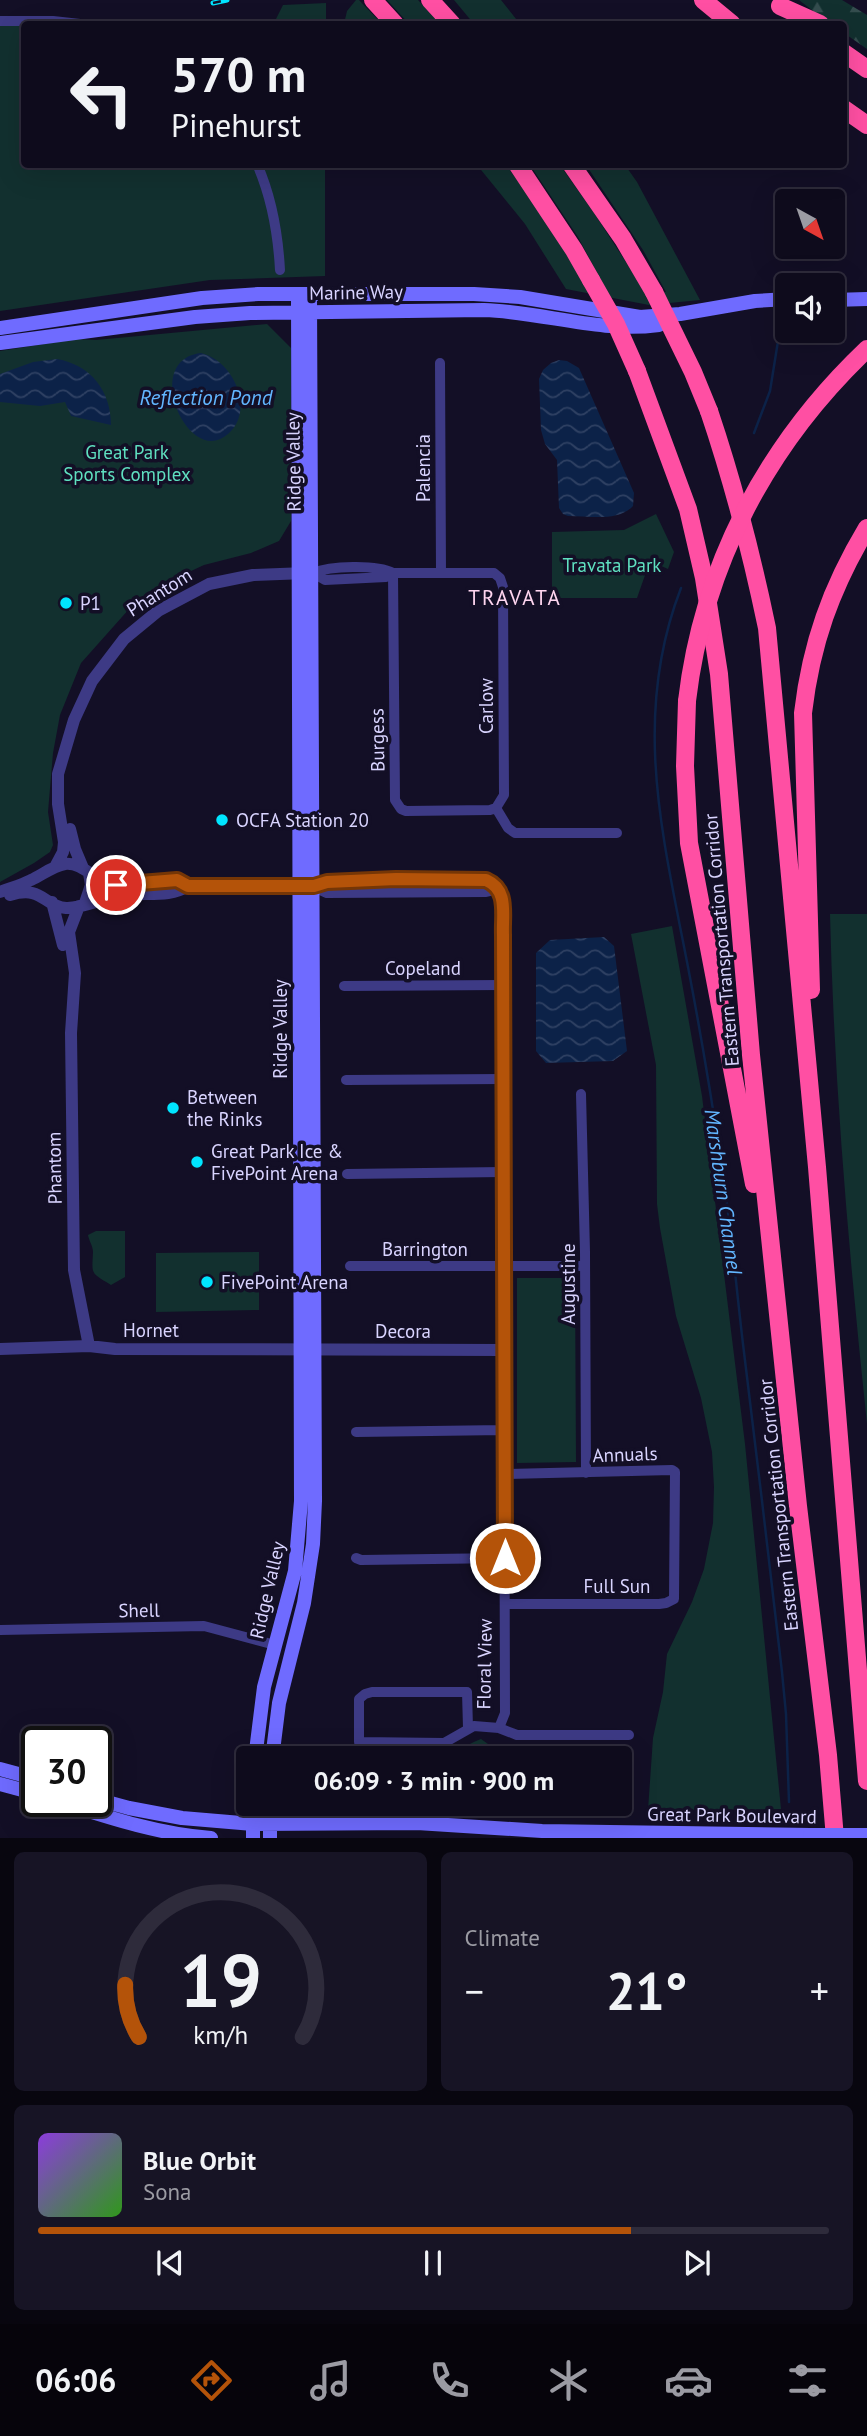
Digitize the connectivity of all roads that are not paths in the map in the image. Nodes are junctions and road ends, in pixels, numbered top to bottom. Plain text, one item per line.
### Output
1 (373, 0) edge
2 (430, 0) edge
3 (443, 0) edge
4 (703, 0) edge
5 (776, 3) edge
6 (0, 21) edge
7 (21, 21) edge
8 (21, 21) edge
9 (53, 21) edge
10 (391, 21) edge
11 (454, 21) edge
12 (728, 21) edge
13 (798, 21) edge
14 (814, 21) edge
15 (847, 42) edge
16 (847, 55) edge
17 (867, 56) edge
18 (867, 69) edge
19 (847, 111) edge
20 (867, 125) edge
21 (258, 168) edge
22 (520, 168) edge
23 (574, 168) edge
24 (280, 270) dead end
25 (304, 294) junction
26 (845, 299) edge
27 (867, 299) edge
28 (775, 300) edge
29 (710, 309) junction
30 (304, 312) junction
31 (0, 328) edge
32 (0, 343) edge
33 (867, 349) edge
34 (440, 363) dead end
35 (867, 528) edge
36 (306, 573) junction
37 (393, 573) junction
38 (441, 573) junction
39 (62, 761) junction
40 (496, 808) junction
41 (617, 832) dead end
42 (53, 869) junction
43 (86, 870) junction
44 (188, 886) junction
45 (307, 886) junction
46 (0, 892) edge
47 (0, 898) edge
48 (52, 902) junction
49 (82, 905) junction
50 (503, 985) junction
51 (344, 986) dead end
52 (75, 988) junction
53 (806, 1057) junction
54 (503, 1079) junction
55 (346, 1080) dead end
56 (581, 1094) dead end
57 (503, 1172) junction
58 (347, 1174) dead end
59 (350, 1266) dead end
60 (503, 1266) junction
61 (585, 1266) junction
62 (777, 1307) junction
63 (89, 1346) junction
64 (0, 1349) edge
65 (308, 1349) junction
66 (504, 1350) junction
67 (504, 1430) junction
68 (356, 1432) dead end
69 (586, 1473) junction
70 (504, 1474) junction
71 (308, 1501) junction
72 (675, 1544) joint
73 (356, 1558) dead end
74 (505, 1558) junction
75 (505, 1604) junction
76 (0, 1630) edge
77 (275, 1645) junction
78 (468, 1728) junction
79 (499, 1728) junction
80 (629, 1735) dead end
81 (257, 1746) edge
82 (274, 1746) edge
83 (0, 1769) edge
84 (21, 1775) edge
85 (867, 1782) edge
86 (0, 1784) edge
87 (21, 1790) edge
88 (112, 1803) edge
89 (364, 1816) edge
90 (104, 1817) edge
91 (416, 1823) junction
92 (253, 1831) edge
93 (270, 1831) edge
94 (867, 1835) edge
95 (211, 1838) edge
96 (835, 1838) edge

1 - 10 highway
2 - 11 highway
3 - 11 highway
4 - 12 highway
5 - 13 highway
5 - 14 highway
6 - 8 street
7 - 9 street
15 - 17 highway
16 - 18 highway
19 - 20 highway
21 - 24 street
22 - 62 highway, Eastern Transportation Corridor, bridge
23 - 53 highway, bridge
25 - 29 main road, Marine Way
25 - 30 main road, Ridge Valley
25 - 31 main road, Marine Way
26 - 27 main road
28 - 29 main road, Marine Way
29 - 30 main road, Marine Way
30 - 32 main road, Marine Way
30 - 36 main road, Ridge Valley
33 - 62 highway, bridge
34 - 38 street, Palencia
35 - 53 highway
36 - 37 street, Carlow
36 - 39 street, Phantom
36 - 45 main road, Ridge Valley
37 - 38 street, Carlow
37 - 40 street, Burgess
38 - 40 street, Carlow
39 - 42 street, Phantom
39 - 43 street, Phantom
40 - 41 street
42 - 43 street
42 - 46 street
42 - 48 street
43 - 44 street
43 - 49 street
44 - 45 street
44 - 49 street
45 - 50 street, Floral View
45 - 65 main road, Ridge Valley
47 - 48 street
48 - 49 street
48 - 52 street, Phantom
49 - 52 street, Phantom
50 - 51 street, Copeland
50 - 54 street, Floral View
52 - 63 street, Phantom
53 - 85 highway
54 - 55 street
54 - 57 street, Floral View
56 - 61 street, Augustine
57 - 58 street
57 - 60 street, Floral View
59 - 60 street, Barrington
60 - 61 street, Barrington
60 - 66 street, Floral View
61 - 69 street, Augustine
62 - 96 highway, Eastern Transportation Corridor
63 - 64 street, Hornet
63 - 65 street, Hornet
65 - 66 street, Decora
65 - 71 main road, Ridge Valley
66 - 67 street, Floral View
67 - 68 street
67 - 70 street, Floral View
69 - 70 street, Annuals
69 - 72 street, Annuals
70 - 74 street, Floral View
71 - 77 main road, Ridge Valley
71 - 82 main road, Ridge Valley
72 - 75 street, Full Sun
73 - 74 street
74 - 75 street, Floral View
75 - 79 street, Floral View
76 - 77 street, Shell
77 - 81 main road, Ridge Valley
78 - 78 street
78 - 79 street
79 - 80 street
83 - 84 main road
86 - 87 main road
88 - 92 main road, Great Park Boulevard
89 - 91 main road
90 - 95 main road
91 - 93 main road, Great Park Boulevard
91 - 94 main road, Great Park Boulevard, bridge
92 - 93 main road, Great Park Boulevard

